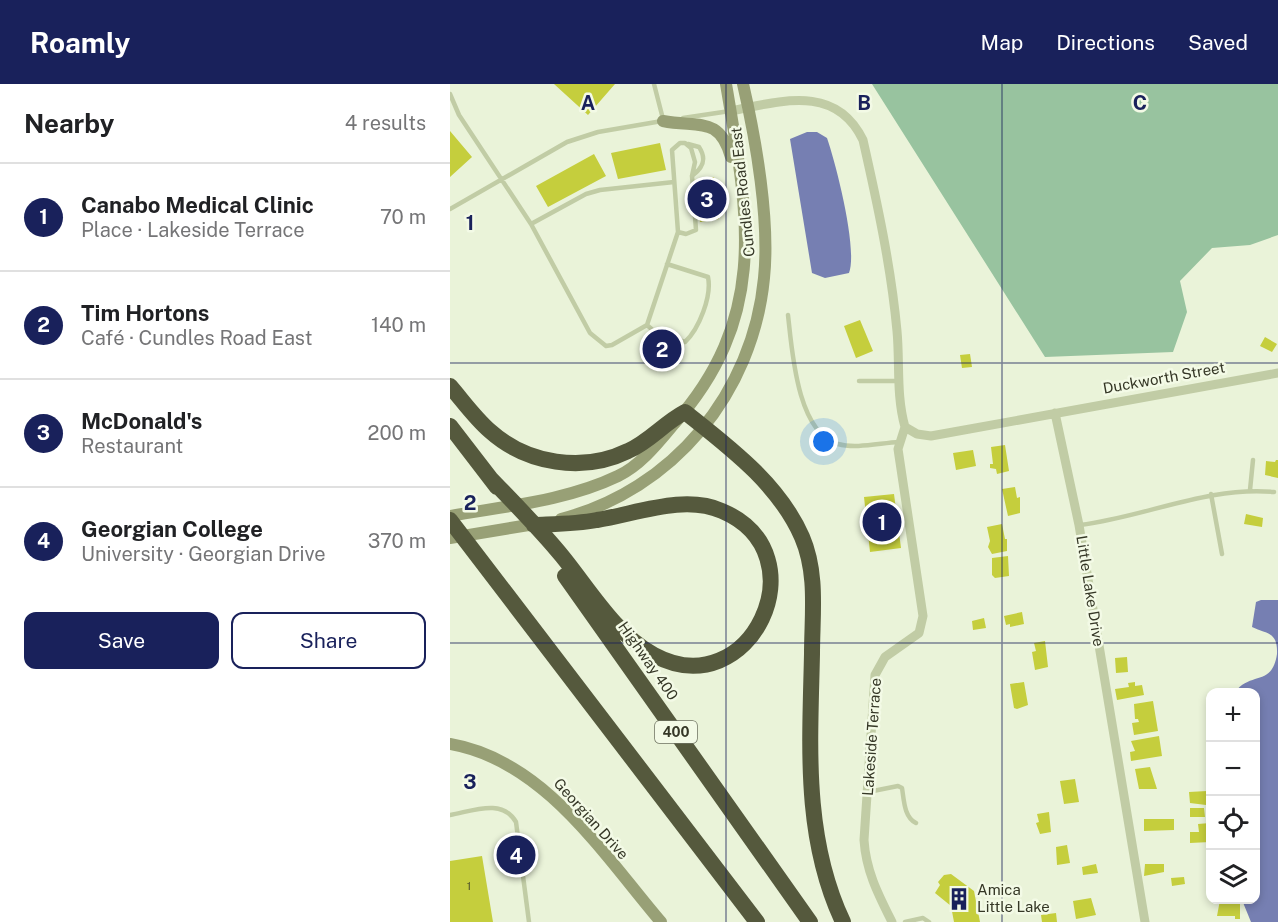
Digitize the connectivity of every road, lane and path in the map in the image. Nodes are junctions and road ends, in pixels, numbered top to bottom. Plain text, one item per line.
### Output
1 (654, 84) edge
2 (726, 84) edge
3 (742, 84) edge
4 (450, 94) edge
5 (748, 108) junction
6 (730, 111) junction
7 (663, 121) junction
8 (689, 145) junction
9 (692, 176) junction
10 (502, 178) junction
11 (674, 182) junction
12 (740, 184) junction
13 (450, 209) edge
14 (531, 224) junction
15 (678, 232) junction
16 (667, 264) junction
17 (788, 315) dead end
18 (647, 325) junction
19 (1278, 373) edge
20 (859, 381) dead end
21 (898, 381) junction
22 (450, 386) edge
23 (685, 412) junction
24 (1055, 413) junction
25 (450, 426) edge
26 (704, 427) junction
27 (905, 427) junction
28 (899, 442) junction
29 (1253, 460) dead end
30 (1250, 490) junction
31 (1274, 492) dead end
32 (1211, 494) junction
33 (450, 516) edge
34 (450, 520) edge
35 (534, 525) junction
36 (1079, 525) junction
37 (450, 537) edge
38 (544, 543) junction
39 (1222, 554) dead end
40 (476, 562) junction
41 (450, 744) edge
42 (868, 792) junction
43 (450, 815) edge
44 (916, 823) dead end
45 (529, 922) edge
46 (661, 922) edge
47 (757, 922) edge
48 (810, 922) edge
49 (843, 922) edge
50 (892, 922) edge
51 (905, 922) edge
52 (929, 922) edge
53 (1144, 922) edge

1 - 7 lane
2 - 6 main road, Cundles Road East
3 - 5 main road, Cundles Road East
4 - 10 lane
5 - 6 street
5 - 21 street
5 - 26 main road, Cundles Road East
6 - 7 lane
6 - 12 main road, Cundles Road East
7 - 10 lane
7 - 12 main road
8 - 9 lane
8 - 9 lane
8 - 11 lane
9 - 15 lane
10 - 13 lane
10 - 14 lane
11 - 14 lane
11 - 15 lane
12 - 23 main road, Cundles Road East
14 - 18 lane
15 - 16 lane
16 - 18 lane
16 - 18 lane
17 - 28 lane
19 - 24 street, Duckworth Street
20 - 21 lane
21 - 27 street
22 - 23 highway
23 - 26 highway
23 - 33 main road
24 - 27 street
24 - 36 street, Little Lake Drive
25 - 38 highway
26 - 35 main road
26 - 49 highway
27 - 28 street, Lakeside Terrace
28 - 42 street, Lakeside Terrace
29 - 30 lane
30 - 31 lane
30 - 32 lane
32 - 36 lane
32 - 39 lane
34 - 40 highway
35 - 37 main road
35 - 38 highway
36 - 53 street, Little Lake Drive
37 - 40 highway
38 - 48 highway, Highway 400 / 400
40 - 47 highway
41 - 46 main road, Georgian Drive
42 - 44 lane
42 - 50 street, Lakeside Terrace
43 - 45 lane
51 - 52 lane

